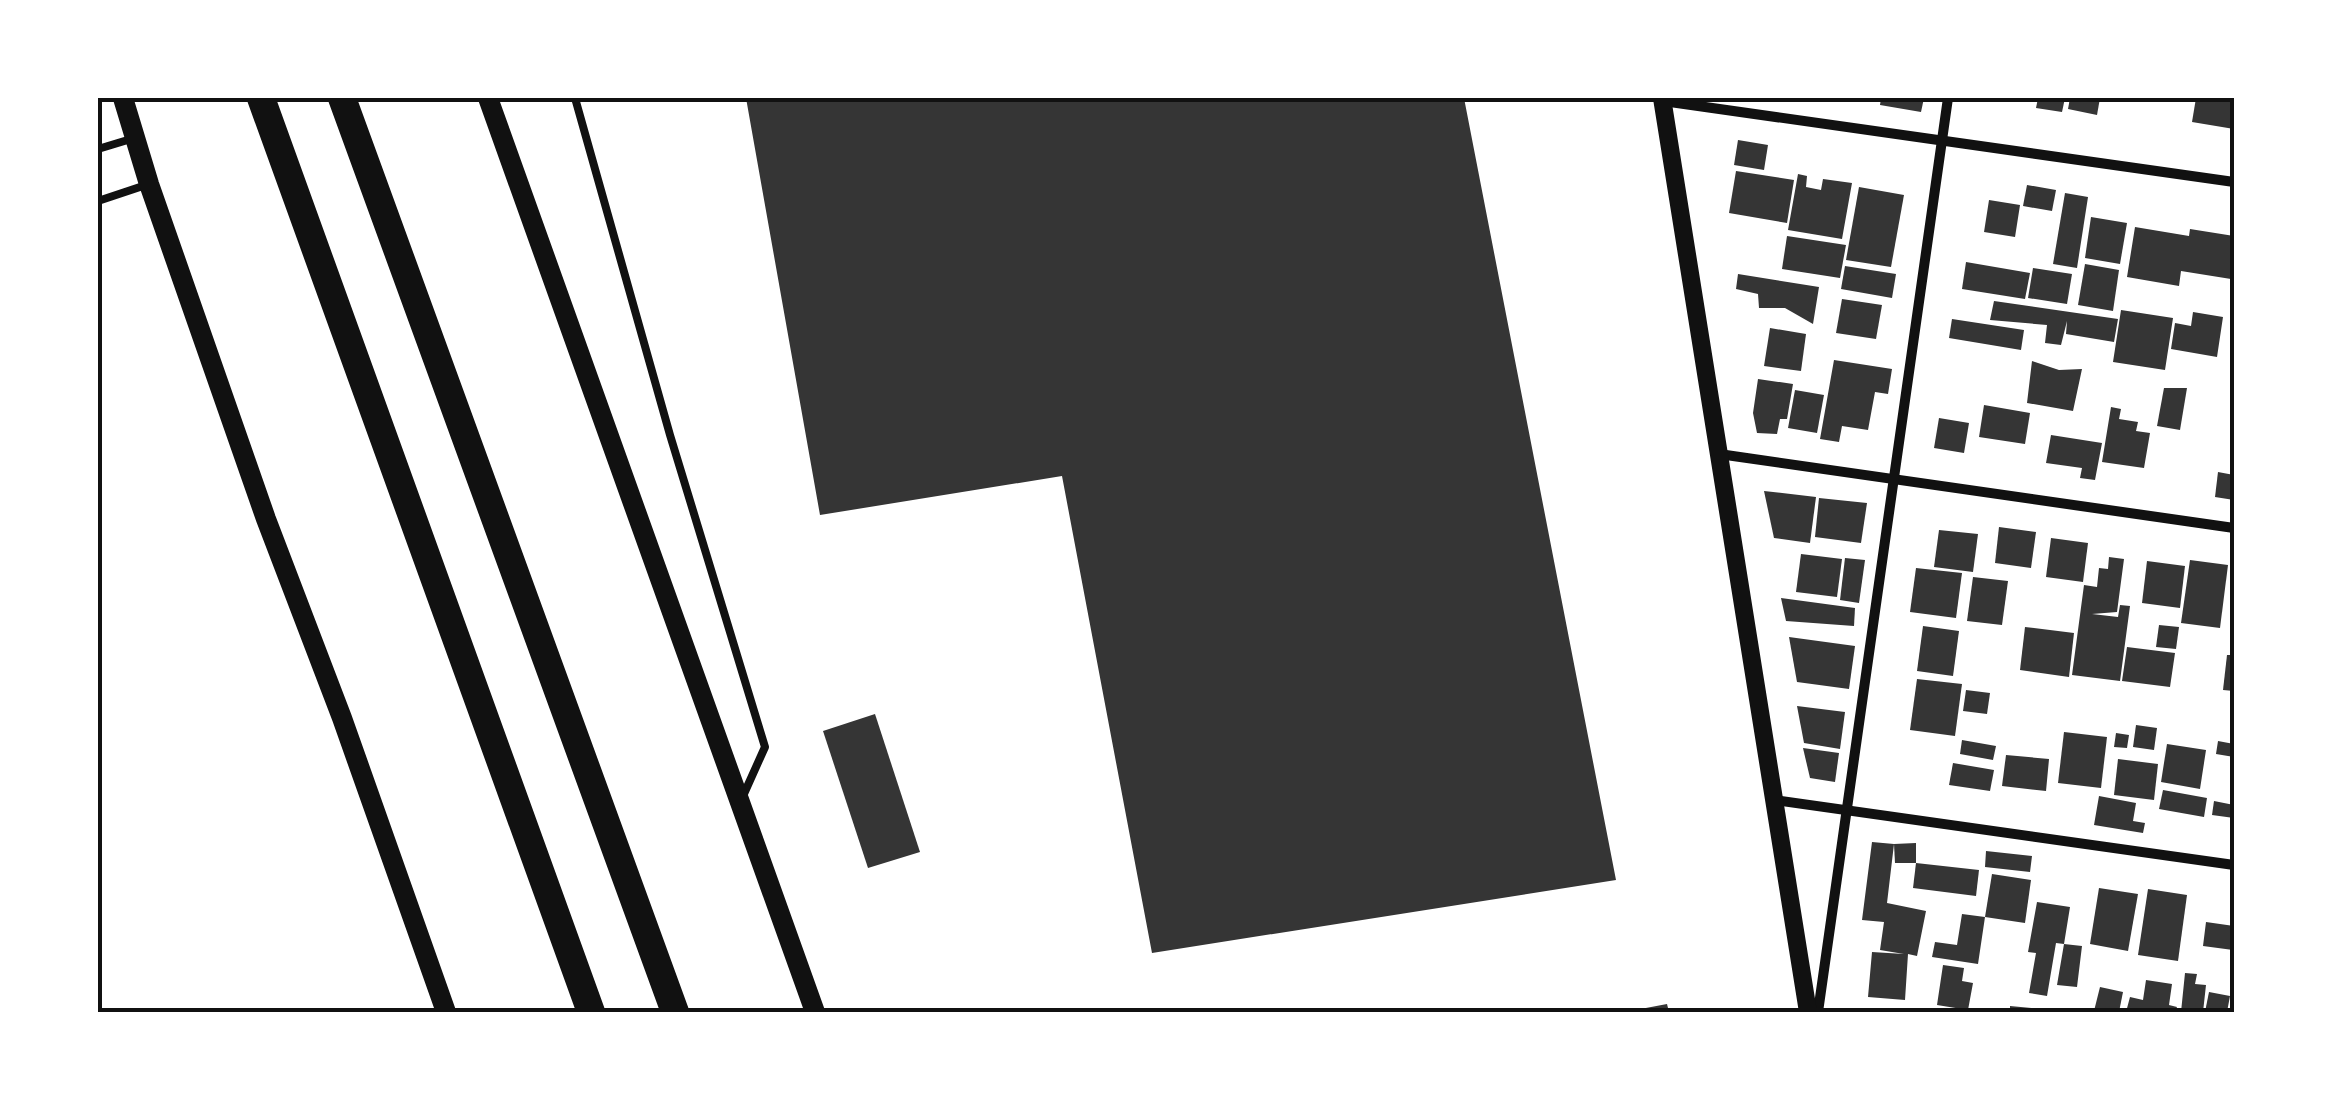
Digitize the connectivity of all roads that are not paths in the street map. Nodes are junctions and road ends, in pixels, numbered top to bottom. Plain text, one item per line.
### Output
1 (123, 98) edge
2 (261, 98) edge
3 (342, 98) edge
4 (488, 98) edge
5 (575, 98) edge
6 (1948, 98) edge
7 (1663, 99) edge
8 (135, 138) junction
9 (1942, 140) junction
10 (98, 150) edge
11 (2234, 182) edge
12 (149, 184) junction
13 (98, 200) edge
14 (1719, 454) junction
15 (1894, 480) junction
16 (2234, 528) edge
17 (1774, 800) junction
18 (740, 804) junction
19 (1847, 811) junction
20 (2234, 865) edge
21 (446, 1012) edge
22 (591, 1012) edge
23 (676, 1012) edge
24 (815, 1012) edge
25 (1808, 1012) edge
26 (1818, 1012) edge

1 - 8 main road
2 - 22 highway
3 - 23 highway
4 - 18 main road
5 - 18 lane
6 - 9 street
7 - 9 street
7 - 14 street
8 - 10 lane
8 - 12 main road
9 - 11 street
9 - 15 street
12 - 13 lane
12 - 21 main road
14 - 15 street
14 - 17 street
15 - 16 street
15 - 19 street
17 - 19 street
17 - 25 street
18 - 24 main road
19 - 20 street
19 - 26 street

